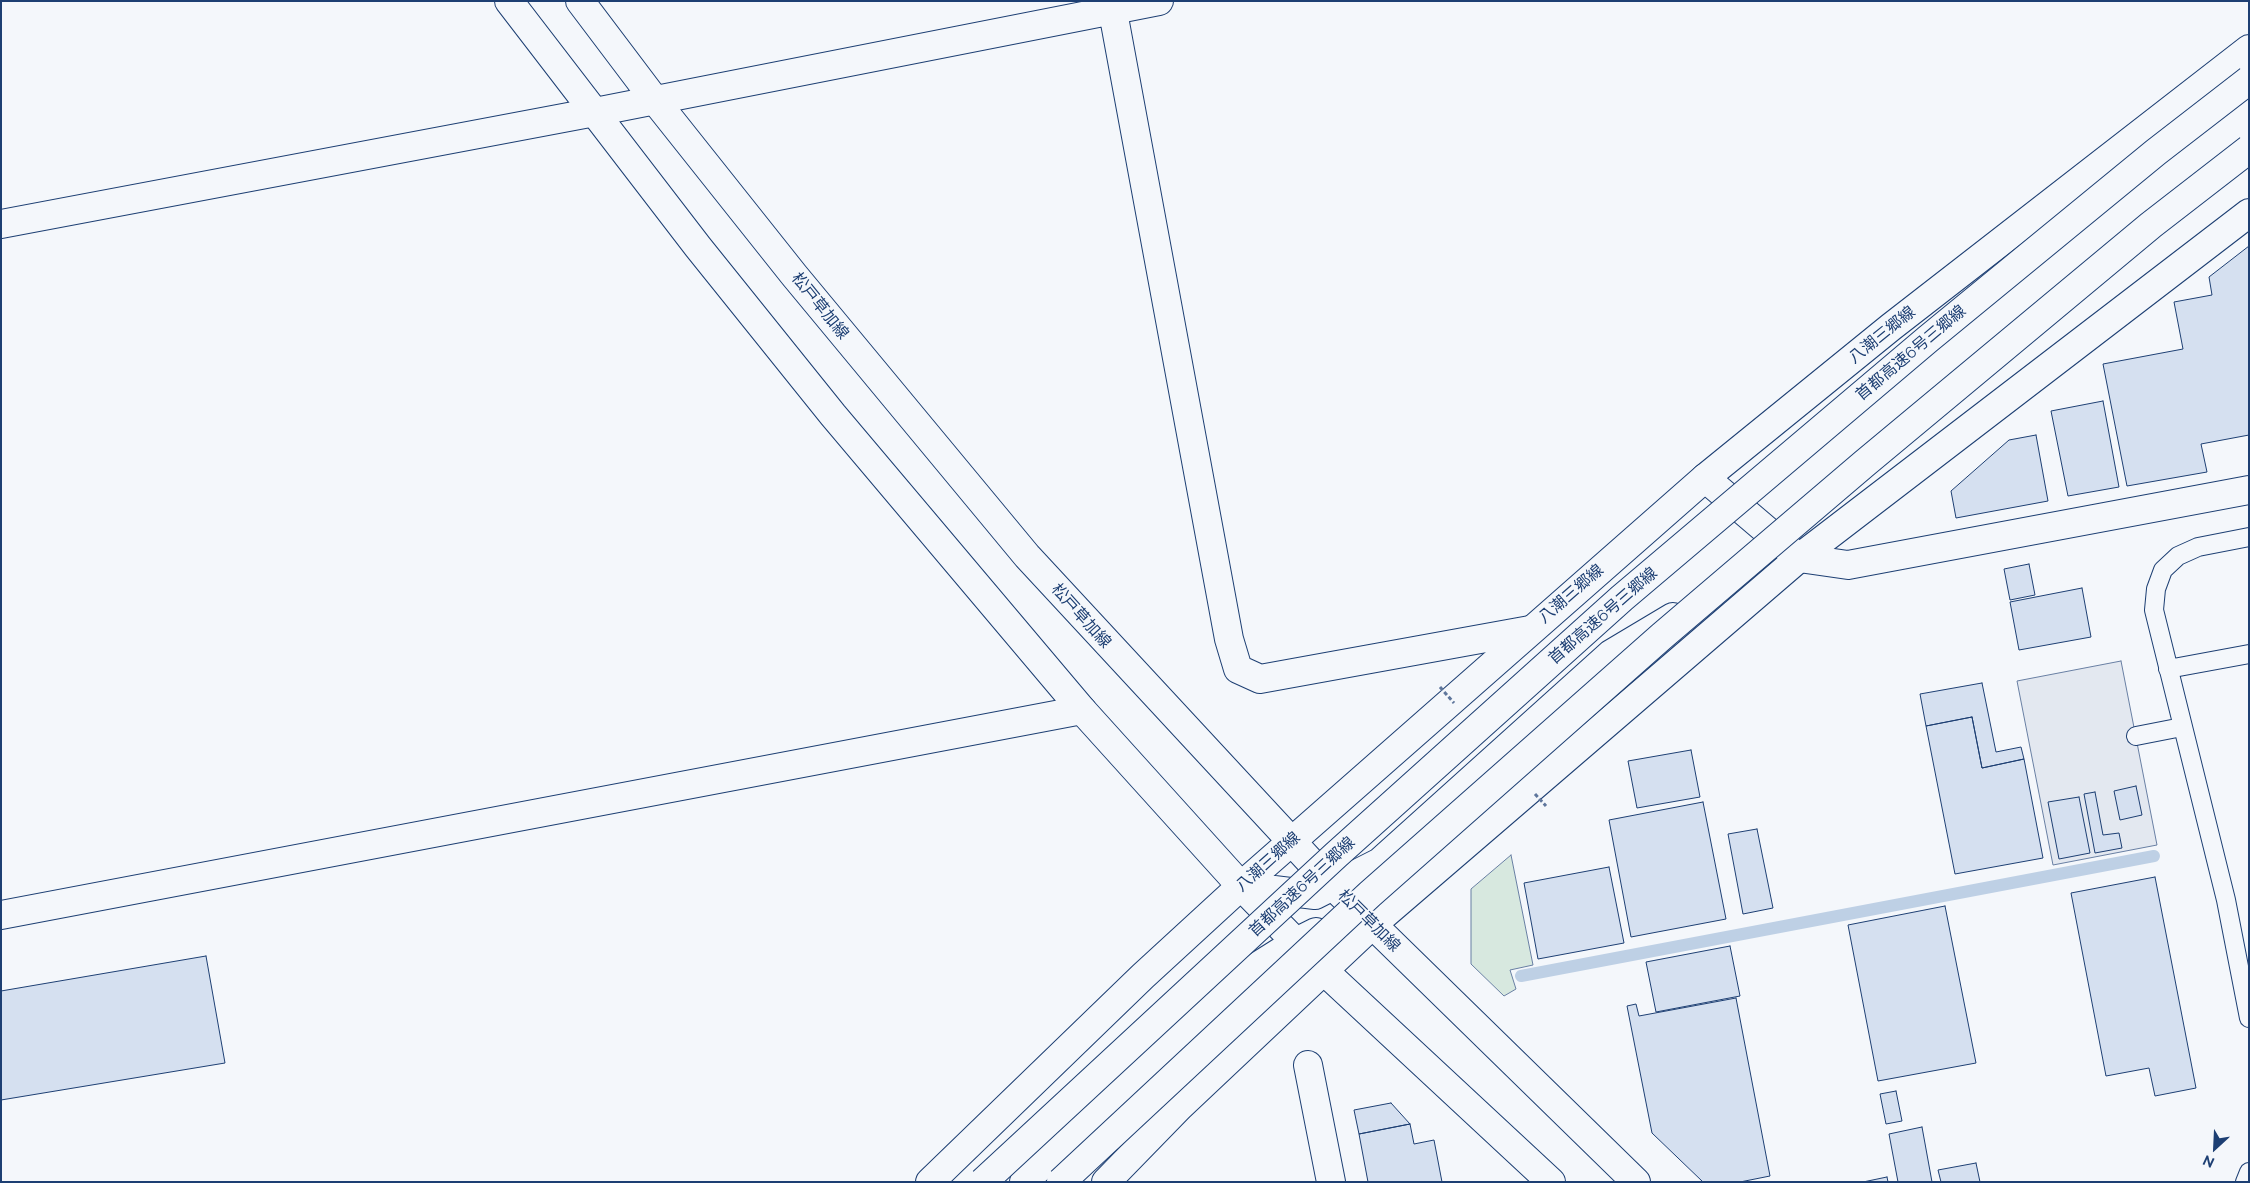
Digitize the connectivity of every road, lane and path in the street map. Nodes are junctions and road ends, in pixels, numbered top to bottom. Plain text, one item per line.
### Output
1 (509, 1) edge
2 (580, 1) edge
3 (1159, 1) edge
4 (1112, 6) edge
5 (2249, 49) edge
6 (2249, 80) edge
7 (654, 99) junction
8 (594, 112) junction
9 (2249, 149) edge
10 (2249, 213) edge
11 (1, 224) edge
12 (1705, 478) junction
13 (2249, 490) edge
14 (2249, 537) edge
15 (1799, 558) junction
16 (1530, 630) junction
17 (2249, 654) edge
18 (2168, 669) junction
19 (1082, 710) junction
20 (2182, 727) junction
21 (2136, 736) dead end
22 (1291, 842) junction
23 (1241, 886) junction
24 (1333, 886) junction
25 (1, 915) edge
26 (1372, 925) junction
27 (1296, 942) junction
28 (1323, 970) junction
29 (2247, 996) edge
30 (2249, 1018) edge
31 (1308, 1065) dead end
32 (2249, 1172) edge
33 (930, 1182) edge
34 (983, 1182) edge
35 (1024, 1182) edge
36 (1061, 1182) edge
37 (1106, 1182) edge
38 (1331, 1182) edge
39 (1551, 1182) edge
40 (1636, 1182) edge
41 (2245, 1182) edge

1 - 8 main road
2 - 7 main road, 松戸草加線
3 - 4 main road
4 - 7 main road
4 - 16 main road
5 - 12 main road, 八潮三郷線
6 - 34 main road, 首都高速6号三郷線, bridge
7 - 8 main road
7 - 22 main road, 松戸草加線
8 - 11 main road
8 - 19 main road
9 - 36 main road, bridge
10 - 15 main road
12 - 15 main road
12 - 16 main road, 八潮三郷線
13 - 15 main road
14 - 18 lane
15 - 24 main road
15 - 26 main road
16 - 22 main road, 八潮三郷線
17 - 18 lane
18 - 20 lane
19 - 23 main road
19 - 25 main road
20 - 21 lane
20 - 29 lane
22 - 23 main road, 八潮三郷線
22 - 24 main road, 松戸草加線
23 - 24 main road
23 - 27 main road
23 - 33 main road, 八潮三郷線
24 - 26 main road, 松戸草加線
26 - 27 main road
26 - 28 main road
26 - 40 main road, 松戸草加線
27 - 28 main road
27 - 35 main road
28 - 37 main road
28 - 39 main road
29 - 30 lane
31 - 38 main road
32 - 41 lane

